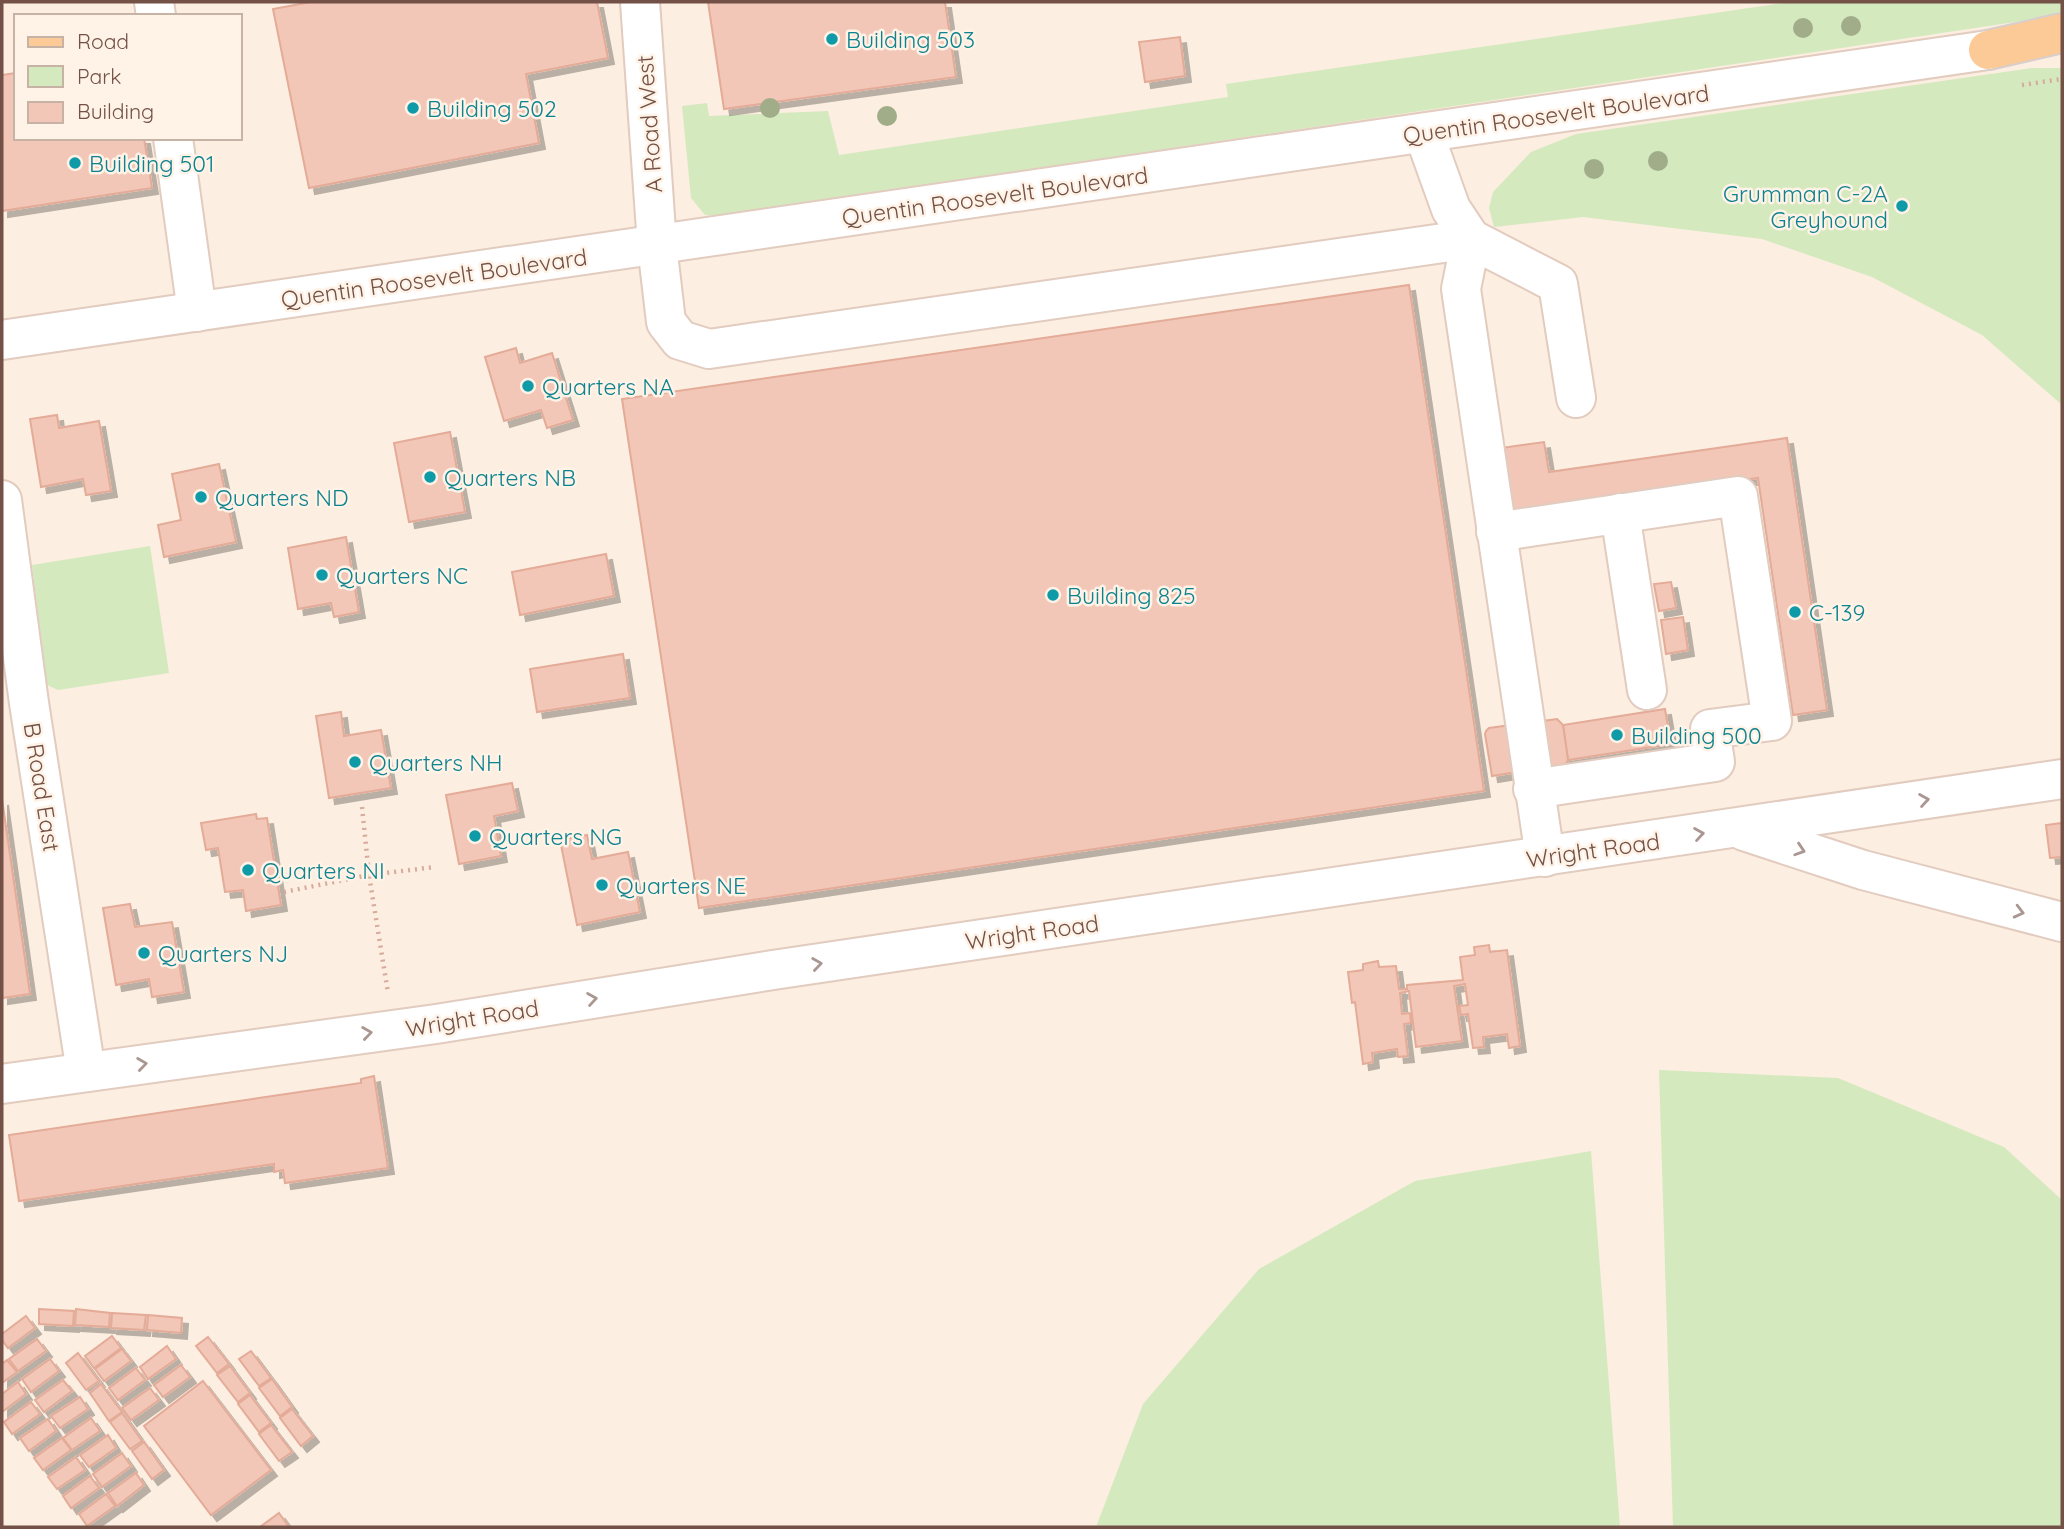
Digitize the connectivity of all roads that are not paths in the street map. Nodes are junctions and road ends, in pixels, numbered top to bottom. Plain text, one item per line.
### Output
1 (640, 2) edge
2 (2062, 33) edge
3 (1988, 50) junction
4 (2062, 52) edge
5 (1424, 134) junction
6 (173, 140) edge
7 (1471, 239) junction
8 (656, 245) junction
9 (197, 312) junction
10 (2, 340) edge
11 (1576, 398) dead end
12 (2, 500) edge
13 (1620, 513) junction
14 (1496, 532) junction
15 (1647, 690) dead end
16 (2062, 779) edge
17 (1533, 789) junction
18 (1736, 828) junction
19 (1545, 857) junction
20 (2062, 922) edge
21 (86, 1072) junction
22 (2, 1084) edge

1 - 8 street, A Road West
2 - 3 main road
3 - 4 main road
3 - 5 street, Quentin Roosevelt Boulevard
5 - 7 street
5 - 8 street, Quentin Roosevelt Boulevard
6 - 9 street
7 - 8 street, A Road West
7 - 11 street
7 - 14 street
8 - 9 street, Quentin Roosevelt Boulevard
9 - 10 street, Quentin Roosevelt Boulevard
12 - 21 street, B Road East
13 - 14 street
13 - 15 street
13 - 17 street
14 - 17 street
18 -> 16 street, Wright Road
17 - 19 street
19 -> 18 street, Wright Road
18 -> 20 street
21 -> 19 street, Wright Road
21 - 22 street, Wright Road

